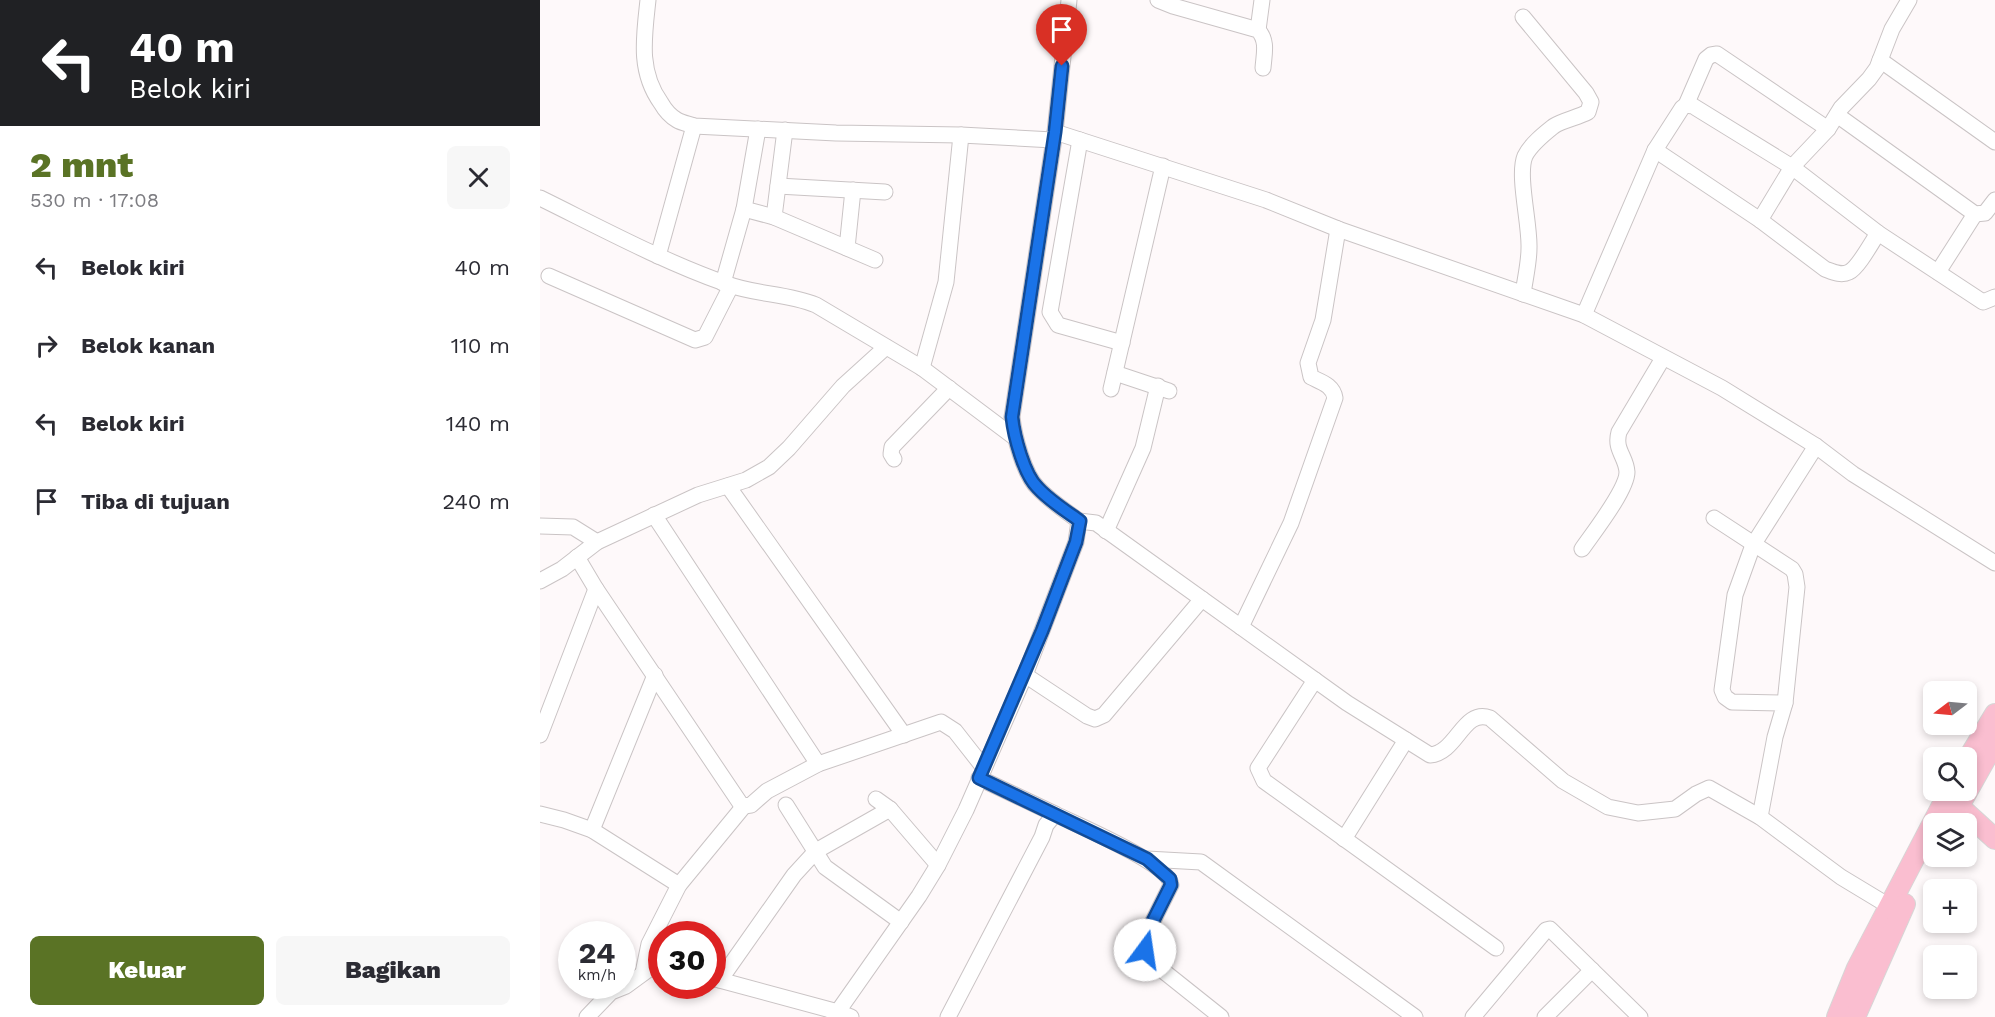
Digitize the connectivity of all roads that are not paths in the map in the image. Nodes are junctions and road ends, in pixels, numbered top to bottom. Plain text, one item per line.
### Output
1 (648, 0) edge
2 (1070, 0) edge
3 (1158, 0) edge
4 (1262, 0) edge
5 (1909, 0) edge
6 (1198, 7) edge
7 (1522, 17) dead end
8 (1258, 30) junction
9 (1880, 60) junction
10 (1263, 68) dead end
11 (1686, 105) junction
12 (1837, 115) junction
13 (694, 126) junction
14 (758, 129) junction
15 (1828, 129) junction
16 (785, 130) junction
17 (961, 135) junction
18 (1054, 136) junction
19 (1080, 140) junction
20 (1995, 142) edge
21 (1655, 150) junction
22 (1163, 166) junction
23 (1792, 168) junction
24 (778, 186) junction
25 (853, 190) junction
26 (885, 192) dead end
27 (540, 198) edge
28 (1995, 200) edge
29 (744, 209) junction
30 (1975, 214) junction
31 (774, 218) junction
32 (1760, 220) junction
33 (1338, 229) junction
34 (1878, 233) junction
35 (847, 248) junction
36 (658, 256) junction
37 (875, 260) dead end
38 (1938, 272) junction
39 (549, 276) dead end
40 (727, 284) junction
41 (1523, 294) junction
42 (1995, 297) edge
43 (1584, 315) junction
44 (1122, 343) junction
45 (886, 348) junction
46 (1663, 357) junction
47 (922, 368) junction
48 (1115, 372) junction
49 (949, 388) junction
50 (1111, 389) dead end
51 (1014, 437) junction
52 (1816, 446) junction
53 (894, 459) dead end
54 (728, 486) junction
55 (654, 515) junction
56 (1714, 518) dead end
57 (1080, 521) junction
58 (540, 526) edge
59 (1106, 531) junction
60 (597, 542) junction
61 (1753, 544) junction
62 (1582, 549) dead end
63 (577, 557) junction
64 (1995, 563) edge
65 (540, 581) edge
66 (596, 589) junction
67 (1202, 599) junction
68 (1241, 627) junction
69 (655, 675) junction
70 (1025, 675) junction
71 (1316, 680) junction
72 (1785, 703) junction
73 (1995, 714) edge
74 (540, 735) edge
75 (904, 735) junction
76 (1406, 740) junction
77 (1995, 742) edge
78 (1975, 747) edge
79 (818, 764) junction
80 (1977, 765) edge
81 (981, 773) junction
82 (876, 799) dead end
83 (1950, 801) edge
84 (1956, 801) edge
85 (786, 805) dead end
86 (744, 806) junction
87 (890, 809) junction
88 (540, 814) edge
89 (1055, 814) junction
90 (1760, 817) junction
91 (592, 830) junction
92 (1344, 839) junction
93 (1995, 839) edge
94 (816, 852) junction
95 (1147, 859) junction
96 (938, 866) junction
97 (1925, 867) edge
98 (679, 885) junction
99 (1889, 906) junction
100 (901, 922) junction
101 (1496, 948) dead end
102 (726, 966) edge
103 (648, 970) edge
104 (1592, 970) junction
105 (643, 973) junction
106 (726, 982) edge
107 (841, 1015) edge
108 (1634, 1015) edge
109 (587, 1017) edge
110 (948, 1017) edge
111 (1221, 1017) edge
112 (1415, 1017) edge
113 (1473, 1017) edge
114 (1545, 1017) edge
115 (1837, 1017) edge
116 (1855, 1017) edge

1 - 13 street
2 - 18 street
3 - 6 street
4 - 8 street
5 - 9 street
6 - 8 street
7 - 41 street
8 - 10 street
9 - 12 street
9 - 20 street
11 - 15 street
11 - 21 street
11 - 23 street
12 - 15 street
12 - 30 street
13 - 14 street
13 - 36 street
14 - 16 street
14 - 29 street
15 - 23 street
16 - 17 street
16 - 24 street
17 - 18 street
17 - 47 street
18 - 19 street
18 - 51 street
19 - 22 street
19 - 44 street
21 - 32 street
21 - 43 street
22 - 33 street
22 - 44 street
23 - 32 street
23 - 34 street
24 - 25 street
24 - 31 street
25 - 26 street
25 - 35 street
27 - 36 street
28 - 30 street
29 - 31 street
29 - 40 street
30 - 38 street
31 - 35 street
32 - 34 street
33 - 41 street
33 - 68 street
34 - 38 street
35 - 37 street
36 - 40 street
38 - 42 street
39 - 40 street
40 - 45 street
41 - 43 street
43 - 46 street
44 - 48 street
45 - 47 street
45 - 54 street
46 - 52 street
46 - 62 street
47 - 49 street
48 - 50 street
48 - 59 street
49 - 51 street
49 - 53 street
51 - 57 street
52 - 61 street
52 - 64 street
54 - 55 street
54 - 75 street
55 - 60 street
55 - 79 street
56 - 61 street
57 - 59 street
57 - 70 street
58 - 60 street
59 - 67 street
60 - 63 street
61 - 72 street
61 - 72 street
63 - 65 street
63 - 66 street
66 - 69 street
66 - 74 street
67 - 68 street
67 - 70 street
68 - 71 street
69 - 86 street
69 - 91 street
70 - 81 street
71 - 76 street
71 - 92 street
72 - 90 street
73 - 78 main road
75 - 79 street
75 - 81 street
76 - 90 street
76 - 92 street
77 - 80 main road
79 - 86 street
81 - 89 street
81 - 96 street
82 - 87 street
83 - 99 main road
84 - 93 main road
85 - 94 street
86 - 98 street
87 - 94 street
87 - 96 street
88 - 91 street
89 - 95 street
89 - 110 street
90 - 99 street
91 - 98 street
92 - 101 street
94 - 100 street
94 - 102 street
95 - 111 street
95 - 112 street
96 - 100 street
97 - 116 main road
98 - 105 street
99 - 115 main road
100 - 107 street
103 - 105 street
104 - 108 street
104 - 113 street
104 - 114 street
105 - 109 street
106 - 107 street

